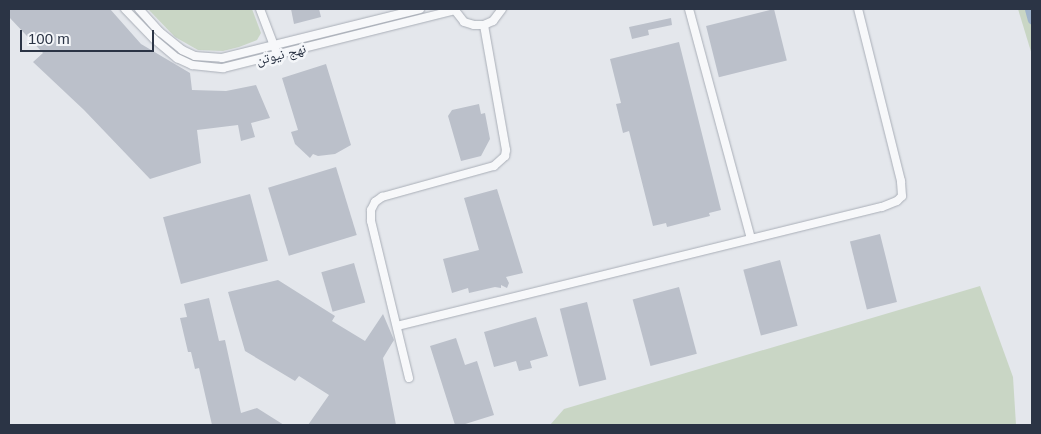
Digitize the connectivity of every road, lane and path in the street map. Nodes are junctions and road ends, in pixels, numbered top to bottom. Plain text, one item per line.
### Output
1 (126, 9) edge
2 (139, 9) edge
3 (260, 9) edge
4 (420, 9) edge
5 (454, 9) edge
6 (502, 9) edge
7 (689, 9) edge
8 (858, 9) edge
9 (484, 25) junction
10 (274, 46) junction
11 (278, 55) junction
12 (200, 57) junction
13 (199, 66) junction
14 (751, 239) junction
15 (397, 326) junction
16 (409, 378) dead end

1 - 13 street, نهج نيوتن
2 - 12 street, نهج نيوتن
3 - 10 street
4 - 10 street, نهج نيوتن
5 - 9 street
5 - 11 street, نهج نيوتن
6 - 9 street
7 - 14 street
8 - 14 street
9 - 15 street
10 - 11 street
10 - 12 street, نهج نيوتن
11 - 13 street, نهج نيوتن
12 - 13 street
14 - 15 street
15 - 16 street

